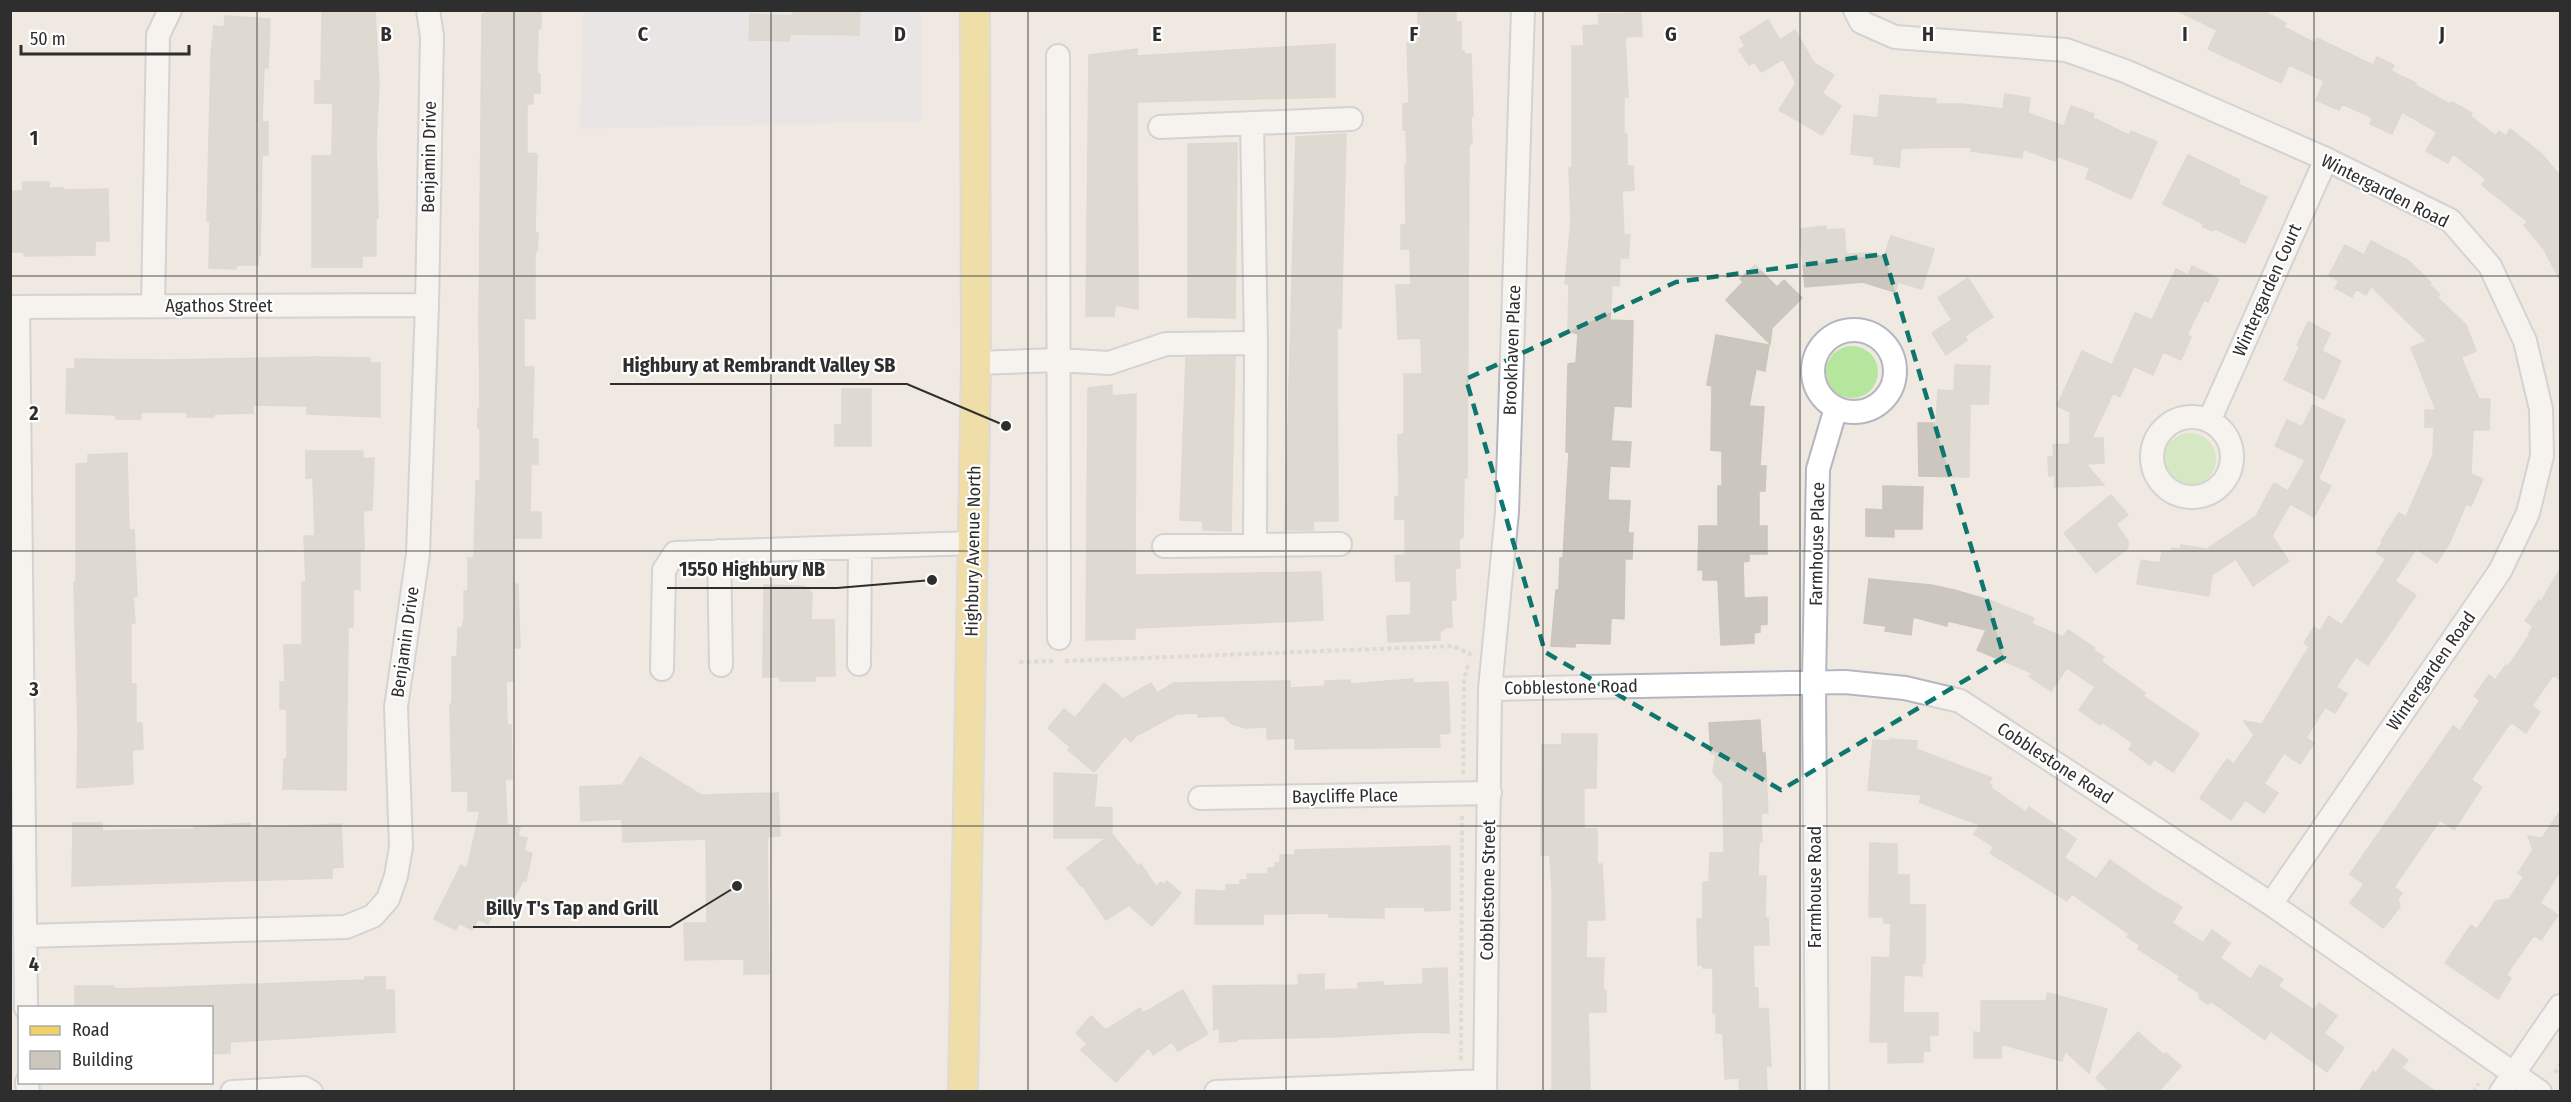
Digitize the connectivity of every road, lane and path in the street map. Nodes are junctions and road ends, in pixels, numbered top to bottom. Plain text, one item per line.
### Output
1 (170, 10) edge
2 (428, 10) edge
3 (975, 10) edge
4 (1523, 10) edge
5 (1856, 10) edge
6 (1058, 56) dead end
7 (1351, 119) dead end
8 (1252, 123) junction
9 (1160, 127) dead end
10 (2326, 159) junction
11 (427, 305) junction
12 (153, 306) junction
13 (14, 307) edge
14 (1257, 343) junction
15 (1058, 360) junction
16 (976, 363) junction
17 (1836, 408) dead end
18 (2209, 421) dead end
19 (973, 543) junction
20 (1255, 544) junction
21 (1340, 544) dead end
22 (1164, 546) dead end
23 (860, 547) junction
24 (719, 551) junction
25 (1059, 638) dead end
26 (1471, 654) dead end
27 (1019, 662) dead end
28 (859, 664) dead end
29 (722, 665) dead end
30 (662, 669) dead end
31 (1814, 682) junction
32 (1490, 689) junction
33 (1490, 793) junction
34 (1200, 798) dead end
35 (1462, 815) dead end
36 (2271, 904) junction
37 (25, 936) junction
38 (26, 1006) edge
39 (2560, 1006) edge
40 (2560, 1064) edge
41 (1461, 1067) dead end
42 (2554, 1073) dead end
43 (2507, 1082) edge
44 (2479, 1083) dead end
45 (1485, 1086) edge
46 (232, 1092) edge
47 (311, 1092) edge
48 (963, 1092) edge
49 (1216, 1092) edge
50 (1817, 1092) edge
51 (2473, 1092) edge
52 (2540, 1092) edge

1 - 12 street
2 - 11 street, Benjamin Drive
3 - 16 main road, Highbury Avenue North
4 - 32 street, Brookhaven Place
5 - 10 street, Wintergarden Road
6 - 15 street
7 - 8 street
8 - 9 street
8 - 14 street
10 - 18 street, Wintergarden Court
10 - 36 street, Wintergarden Road
11 - 12 street, Agathos Street
11 - 37 street, Benjamin Drive
12 - 13 street, Agathos Street
13 - 37 street
14 - 15 street
14 - 20 street
15 - 16 street
15 - 25 street
16 - 19 main road, Highbury Avenue North
17 - 31 street, Farmhouse Place
19 - 23 street
19 - 48 main road, Highbury Avenue North
20 - 21 street
20 - 22 street
23 - 24 street
23 - 28 street
24 - 29 street
24 - 30 street
26 - 27 path
31 - 32 street, Cobblestone Road
31 - 36 street, Cobblestone Road
31 - 50 street, Farmhouse Road
32 - 33 street, Cobblestone Street
33 - 34 street, Baycliffe Place
33 - 45 street, Cobblestone Street
35 - 41 path
36 - 43 street, Cobblestone Road
37 - 38 street
39 - 43 street
40 - 42 path
43 - 52 street, Cobblestone Road
44 - 51 path
45 - 49 street
46 - 47 street

